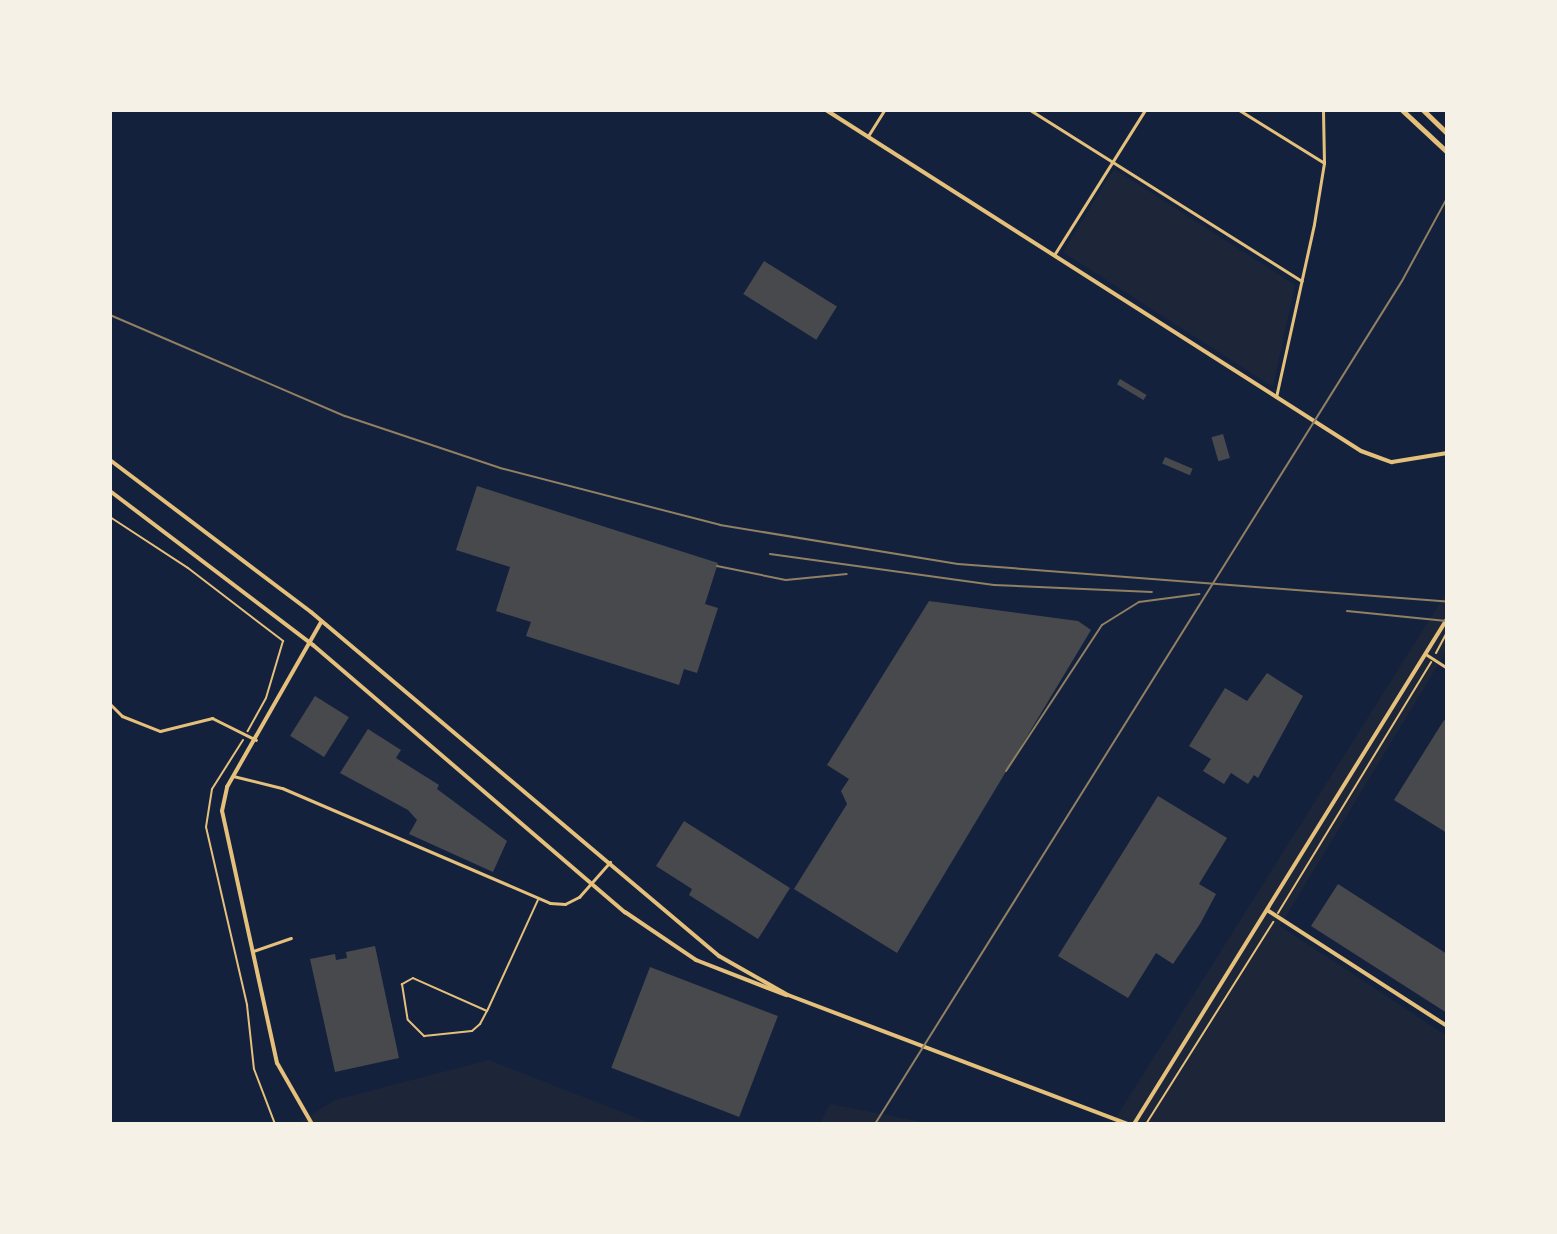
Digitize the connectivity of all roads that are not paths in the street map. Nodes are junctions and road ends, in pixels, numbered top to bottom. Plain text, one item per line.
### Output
1 (826, 110) edge
2 (884, 110) edge
3 (1030, 110) edge
4 (1145, 110) edge
5 (1239, 110) edge
6 (1323, 110) edge
7 (1402, 110) edge
8 (1423, 110) edge
9 (1444, 131) edge
10 (868, 136) junction
11 (1447, 152) edge
12 (1112, 162) junction
13 (1324, 163) junction
14 (1054, 255) junction
15 (1302, 281) junction
16 (1276, 397) junction
17 (1447, 453) edge
18 (110, 460) edge
19 (110, 491) edge
20 (1447, 619) edge
21 (321, 622) junction
22 (313, 645) junction
23 (1426, 654) junction
24 (1447, 668) edge
25 (110, 704) edge
26 (256, 740) junction
27 (233, 776) junction
28 (610, 862) junction
29 (591, 884) junction
30 (538, 898) junction
31 (1267, 910) junction
32 (291, 938) dead end
33 (252, 952) junction
34 (788, 995) junction
35 (487, 1011) junction
36 (1447, 1026) edge
37 (312, 1124) edge
38 (1127, 1124) edge
39 (1134, 1124) edge

1 - 10 street
2 - 10 street
3 - 12 street
4 - 12 street
5 - 13 street
6 - 13 street
7 - 11 main road
8 - 9 main road
10 - 14 street
12 - 14 street
12 - 15 street
13 - 15 street
14 - 16 street
15 - 16 street
16 - 17 street
18 - 21 street
19 - 22 street
20 - 23 street
21 - 22 street
21 - 28 street
22 - 26 street
22 - 29 street
23 - 24 street
23 - 31 street
25 - 26 street
26 - 27 street
27 - 30 street
27 - 33 street
28 - 29 street
28 - 34 street
29 - 30 street
29 - 34 street
30 - 35 lane
31 - 36 street
31 - 39 street
32 - 33 street
33 - 37 street
34 - 38 street
35 - 35 lane

